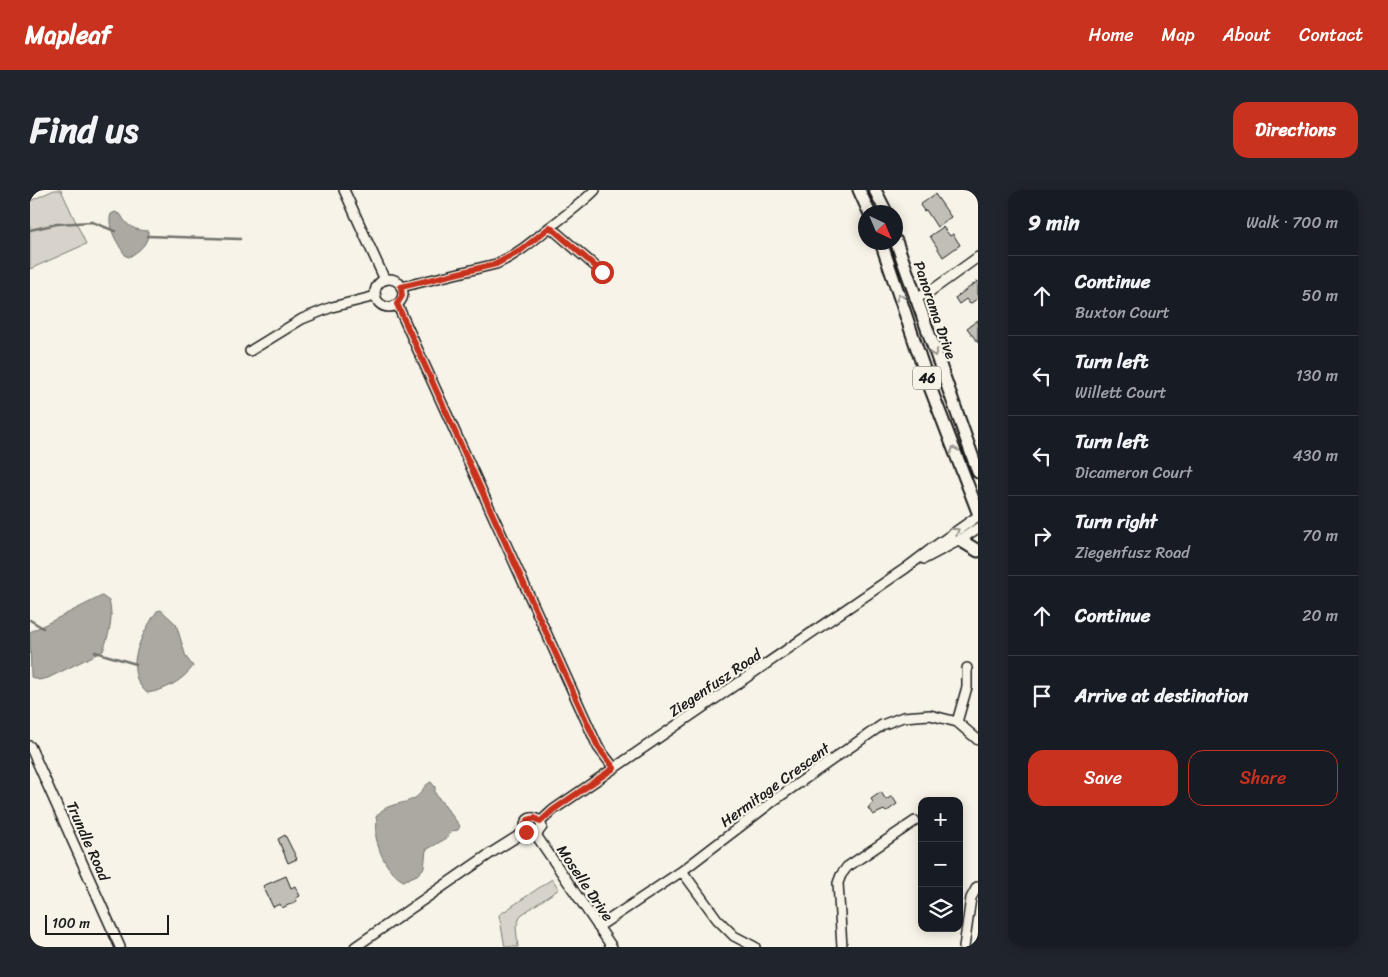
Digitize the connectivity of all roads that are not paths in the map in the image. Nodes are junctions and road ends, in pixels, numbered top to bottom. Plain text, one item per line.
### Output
1 (344, 190) edge
2 (595, 190) edge
3 (859, 190) edge
4 (875, 190) edge
5 (866, 205) edge
6 (882, 205) edge
7 (550, 227) junction
8 (884, 250) edge
9 (899, 250) edge
10 (978, 257) edge
11 (602, 272) dead end
12 (385, 280) junction
13 (401, 287) junction
14 (376, 296) junction
15 (915, 298) junction
16 (397, 304) junction
17 (250, 351) dead end
18 (977, 467) edge
19 (978, 512) edge
20 (978, 516) edge
21 (978, 528) edge
22 (960, 540) junction
23 (978, 551) edge
24 (906, 568) junction
25 (967, 668) dead end
26 (957, 722) junction
27 (978, 740) edge
28 (30, 746) edge
29 (614, 768) junction
30 (915, 821) dead end
31 (540, 822) junction
32 (526, 832) junction
33 (536, 835) junction
34 (682, 872) junction
35 (977, 887) edge
36 (598, 927) junction
37 (120, 947) edge
38 (356, 947) edge
39 (612, 947) edge
40 (755, 947) edge
41 (842, 947) edge
42 (958, 947) edge
43 (966, 947) edge

1 - 12 street
2 - 7 street
3 - 5 main road
4 - 6 main road
7 - 11 street
7 - 13 street
19 -> 8 main road, Panorama Drive / 46
9 - 15 main road, Panorama Drive / 46
10 - 15 street
12 - 13 street
12 - 14 street
13 - 16 street
14 - 16 street
14 - 17 street
15 -> 18 main road, Panorama Drive / 46
16 - 29 street
24 -> 20 street, Ziegenfusz Road
21 - 22 street, Ziegenfusz Road
22 - 23 main road
22 - 24 street, Ziegenfusz Road
24 - 29 street, Ziegenfusz Road
25 - 26 street
26 - 27 street, Hermitage Crescent
26 - 34 street, Hermitage Crescent
28 - 37 street, Trundle Road
29 - 31 street, Ziegenfusz Road
30 - 41 street
31 - 32 street
31 - 33 street
32 - 33 street
32 - 38 street
33 - 36 street, Moselle Drive
34 - 36 street, Hermitage Crescent
34 - 40 street
35 - 43 street
36 - 39 street, Moselle Drive
42 - 43 street

